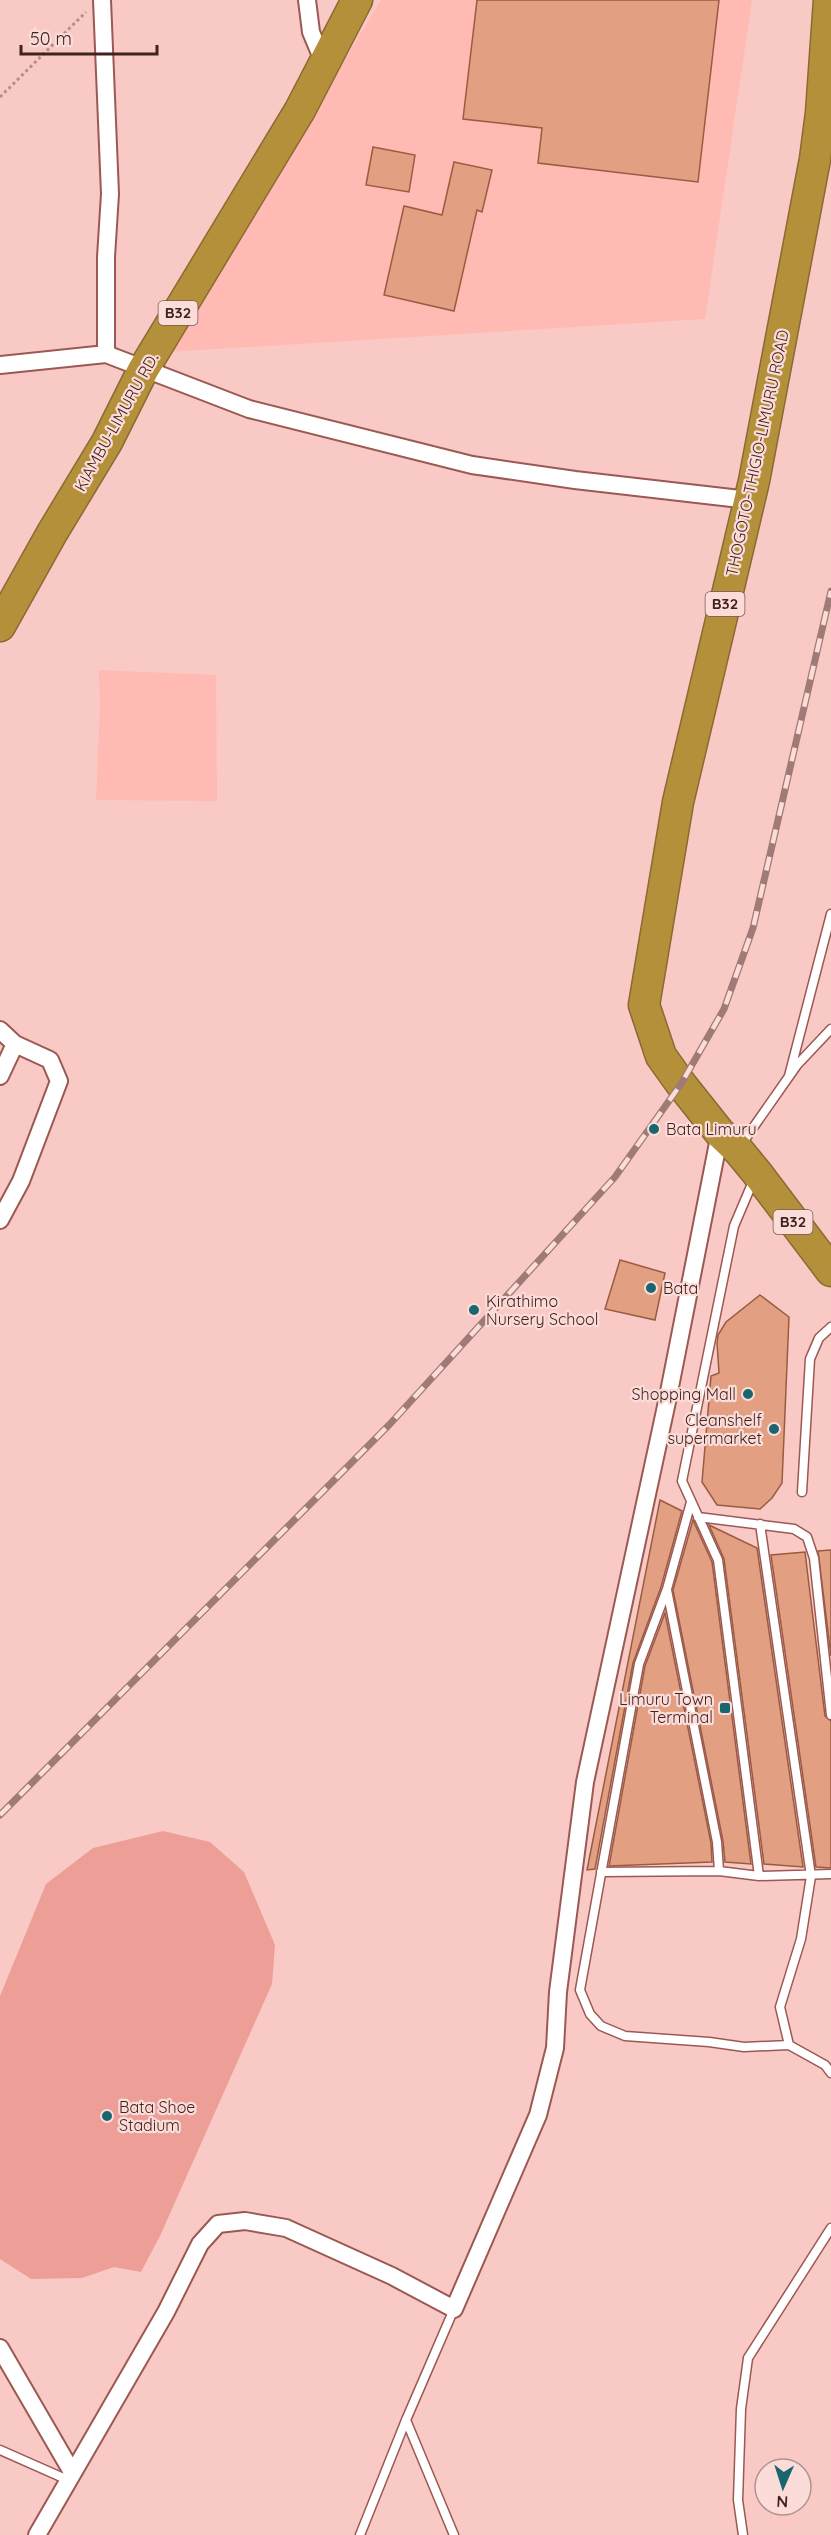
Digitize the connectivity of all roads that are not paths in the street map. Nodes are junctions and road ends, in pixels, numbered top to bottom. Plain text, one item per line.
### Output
1 (307, 0) edge
2 (357, 0) edge
3 (829, 0) edge
4 (96, 4) edge
5 (324, 63) junction
6 (106, 354) junction
7 (0, 365) edge
8 (143, 370) junction
9 (749, 500) junction
10 (0, 626) edge
11 (831, 914) edge
12 (831, 1029) edge
13 (0, 1030) edge
14 (15, 1044) junction
15 (0, 1076) edge
16 (789, 1076) junction
17 (729, 1142) junction
18 (757, 1173) junction
19 (0, 1220) edge
20 (831, 1271) edge
21 (831, 1327) edge
22 (802, 1492) dead end
23 (691, 1502) junction
24 (698, 1517) junction
25 (760, 1524) junction
26 (667, 1589) junction
27 (831, 1715) edge
28 (719, 1871) junction
29 (601, 1872) junction
30 (831, 1874) edge
31 (812, 1875) junction
32 (759, 1876) junction
33 (789, 2045) junction
34 (831, 2073) edge
35 (831, 2228) edge
36 (454, 2310) junction
37 (0, 2348) edge
38 (406, 2420) junction
39 (0, 2450) edge
40 (70, 2476) junction
41 (37, 2535) edge
42 (360, 2535) edge
43 (454, 2535) edge
44 (743, 2535) edge

1 - 5 street
2 - 5 highway, KIAMBU-LIMURU RD. / B32
3 - 9 highway, THOGOTO-THIGIO-LIMURU ROAD / B32
4 - 6 street
5 - 8 highway, KIAMBU-LIMURU RD. / B32
6 - 7 street
6 - 8 street
8 - 9 street
8 - 10 highway, KIAMBU-LIMURU RD. / B32
9 - 17 highway, THOGOTO-THIGIO-LIMURU ROAD / B32
11 - 16 lane
12 - 16 lane
13 - 14 street
14 - 15 street
14 - 19 street
16 - 17 lane
17 - 18 highway, THOGOTO-THIGIO-LIMURU ROAD / B32
17 - 36 street
18 - 20 highway, THOGOTO-THIGIO-LIMURU ROAD / B32
18 - 23 lane
21 - 22 lane
23 - 24 lane
23 - 26 lane
24 - 25 lane
24 - 32 lane
25 - 27 lane
25 - 31 lane
26 - 28 lane
26 - 29 lane
28 - 29 lane
28 - 32 lane
29 - 33 lane
30 - 31 lane
31 - 32 lane
31 - 33 lane
33 - 34 lane
35 - 44 lane
36 - 38 lane
36 - 40 street
37 - 40 street
38 - 42 lane
38 - 43 lane
39 - 40 lane
40 - 41 street

